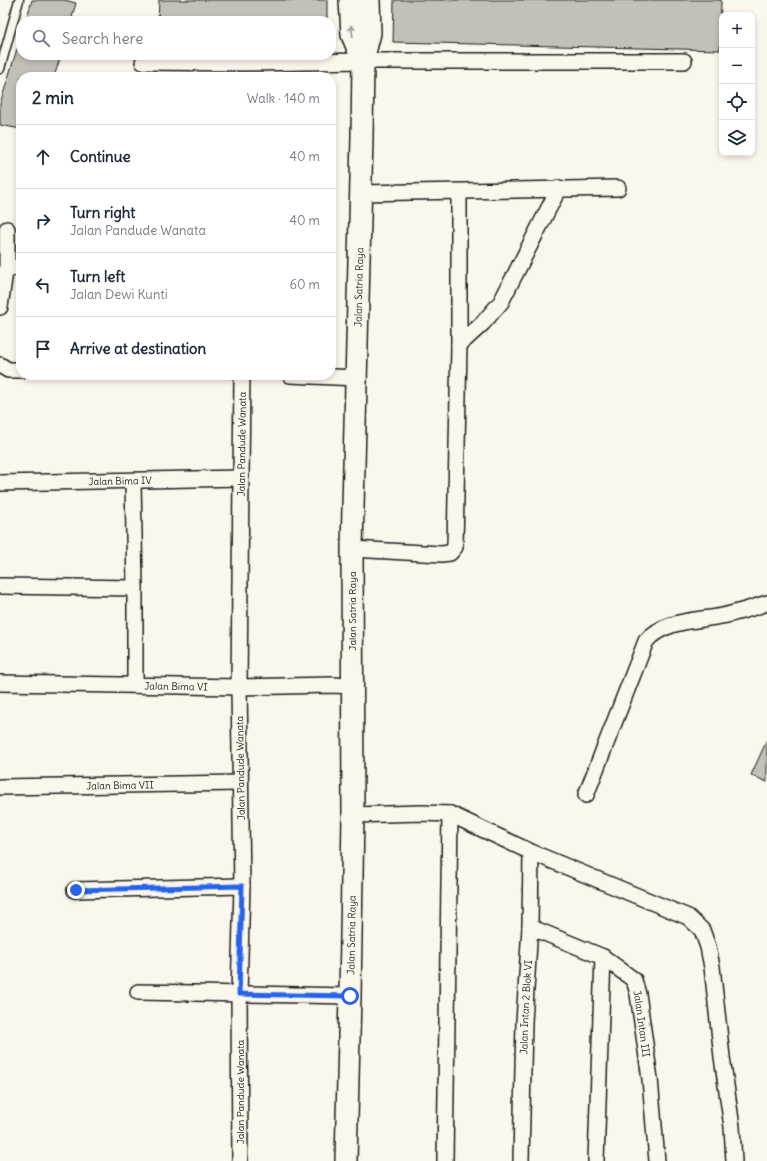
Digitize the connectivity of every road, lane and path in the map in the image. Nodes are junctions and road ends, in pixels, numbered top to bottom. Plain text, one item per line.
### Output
1 (18, 0) edge
2 (350, 0) edge
3 (369, 0) edge
4 (363, 61) junction
5 (684, 61) dead end
6 (144, 62) dead end
7 (0, 69) edge
8 (242, 70) edge
9 (560, 188) junction
10 (618, 188) dead end
11 (459, 192) junction
12 (360, 194) junction
13 (7, 230) dead end
14 (16, 267) edge
15 (7, 271) junction
16 (0, 307) edge
17 (459, 345) junction
18 (0, 365) edge
19 (16, 370) edge
20 (336, 377) edge
21 (356, 378) junction
22 (242, 380) edge
23 (241, 478) junction
24 (133, 481) junction
25 (0, 483) edge
26 (352, 549) junction
27 (0, 586) edge
28 (135, 588) junction
29 (767, 603) edge
30 (0, 682) edge
31 (135, 686) junction
32 (352, 686) junction
33 (239, 687) junction
34 (240, 783) junction
35 (0, 787) edge
36 (586, 795) dead end
37 (450, 814) junction
38 (353, 815) junction
39 (531, 852) junction
40 (242, 886) junction
41 (76, 890) dead end
42 (530, 927) junction
43 (603, 957) junction
44 (138, 992) dead end
45 (239, 994) junction
46 (350, 996) junction
47 (240, 1161) edge
48 (346, 1161) edge
49 (445, 1161) edge
50 (521, 1161) edge
51 (596, 1161) edge
52 (657, 1161) edge
53 (734, 1161) edge

1 - 7 lane
4 -> 2 street, Jalan Satria Raya
3 - 4 street, Jalan Satria Raya
4 - 5 street
4 - 8 street
4 - 12 street, Jalan Satria Raya
6 - 8 street
9 - 10 street
9 - 11 street
9 - 17 street
11 - 12 street
11 - 17 street
12 - 21 street, Jalan Satria Raya
13 - 15 street
14 - 15 street
15 - 16 street
17 - 26 street
18 - 19 street
20 - 21 street
21 - 26 street, Jalan Satria Raya
22 - 23 street, Jalan Pandude Wanata
23 - 24 street, Jalan Bima IV
23 - 33 street, Jalan Pandude Wanata
24 - 25 street, Jalan Bima IV
24 - 28 street
26 - 32 street, Jalan Satria Raya
27 - 28 street
28 - 31 street
29 - 36 street
30 - 31 street, Jalan Bima VI
31 - 33 street, Jalan Bima VI
32 - 33 street, Jalan Bima VI
32 - 38 street, Jalan Satria Raya
33 - 34 street, Jalan Pandude Wanata
34 - 35 street, Jalan Bima VII
34 - 40 street, Jalan Pandude Wanata
37 - 38 street
37 - 39 street
37 - 49 street
38 - 46 street, Jalan Satria Raya
39 - 42 street, Jalan Intan 2 Blok VI
39 - 53 street
40 - 41 street
40 - 45 street, Jalan Pandude Wanata
42 - 43 street, Jalan Intan III
42 - 50 street, Jalan Intan 2 Blok VI
43 - 51 street
43 - 52 street, Jalan Intan III
44 - 45 street
45 - 46 street
45 - 47 street, Jalan Pandude Wanata
46 - 48 street, Jalan Satria Raya

